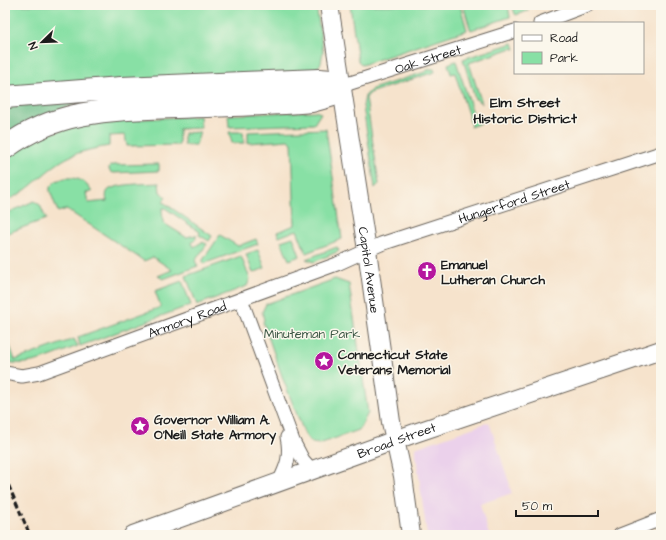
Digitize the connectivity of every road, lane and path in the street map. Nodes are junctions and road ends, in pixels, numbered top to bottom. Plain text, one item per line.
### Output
1 (329, 5) edge
2 (588, 5) edge
3 (543, 22) edge
4 (514, 31) edge
5 (341, 86) junction
6 (5, 97) edge
7 (5, 148) edge
8 (661, 153) edge
9 (367, 250) junction
10 (241, 299) junction
11 (661, 350) edge
12 (5, 373) edge
13 (287, 426) junction
14 (396, 440) junction
15 (312, 470) junction
16 (279, 482) junction
17 (661, 519) edge
18 (133, 535) edge
19 (411, 535) edge
20 (620, 535) edge

1 - 5 main road, Capitol Avenue
2 - 3 street
4 - 5 street, Oak Street
5 - 6 highway
5 - 7 highway
5 - 9 main road, Capitol Avenue
8 - 9 street, Hungerford Street
9 - 10 street, Armory Road
9 - 14 main road, Capitol Avenue
10 - 12 street, Armory Road
10 - 13 street
11 - 14 main road, Broad Street
13 - 15 street
13 - 16 street
14 - 15 main road, Broad Street
14 - 19 main road, Capitol Avenue
15 - 16 main road, Broad Street
16 - 18 main road, Broad Street
17 - 20 street

